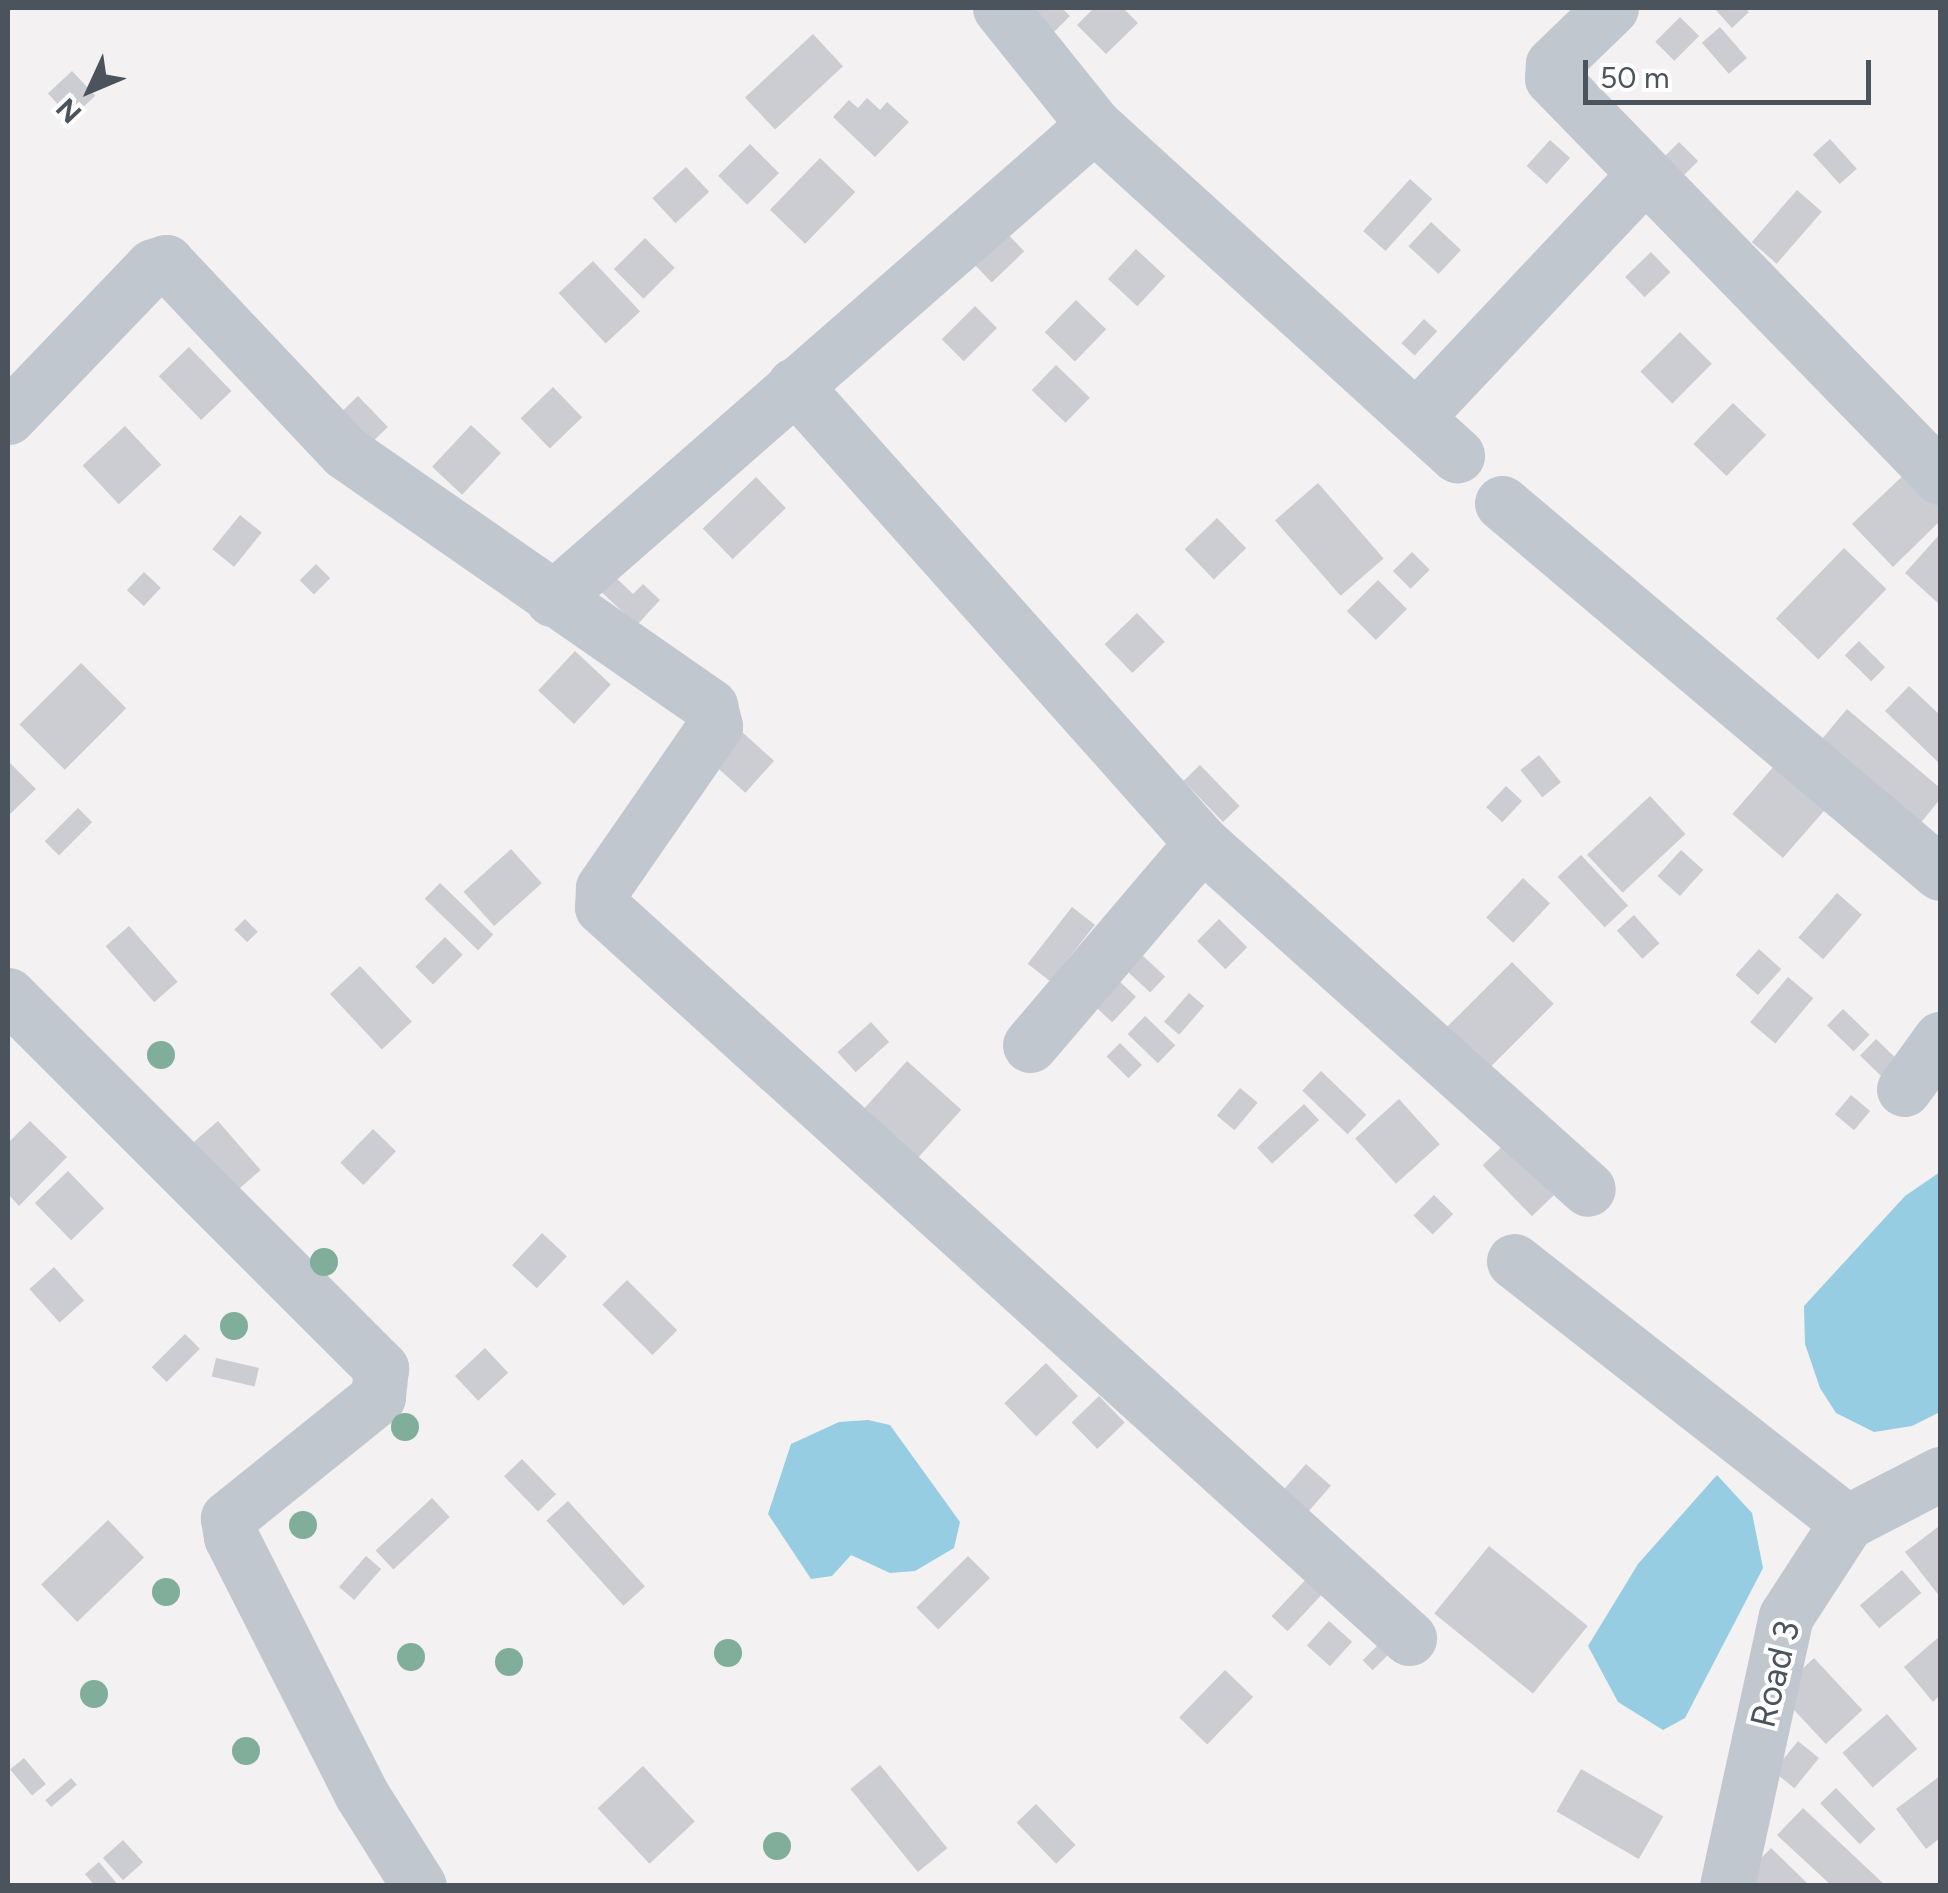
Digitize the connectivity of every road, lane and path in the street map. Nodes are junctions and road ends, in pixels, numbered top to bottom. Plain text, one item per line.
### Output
1 (1000, 8) edge
2 (1611, 8) edge
3 (1094, 125) junction
4 (1643, 176) junction
5 (794, 385) junction
6 (1418, 415) junction
7 (8, 417) edge
8 (1457, 455) dead end
9 (1940, 476) edge
10 (1502, 503) dead end
11 (552, 600) junction
12 (1202, 843) junction
13 (1940, 873) edge
14 (8, 996) edge
15 (1940, 1039) edge
16 (1030, 1045) dead end
17 (1904, 1090) dead end
18 (1588, 1189) dead end
19 (1514, 1261) dead end
20 (1940, 1474) edge
21 (1846, 1522) junction
22 (1409, 1638) dead end
23 (419, 1886) edge
24 (1727, 1886) edge

1 - 3 street
2 - 4 street
3 - 5 street
3 - 6 street
4 - 6 street
4 - 9 street
5 - 11 street
5 - 12 street
6 - 8 street
7 - 11 street
10 - 13 street
11 - 22 street
12 - 16 street
12 - 18 street
14 - 23 street
15 - 17 street
19 - 21 street
20 - 21 street
21 - 24 street, Road 3

